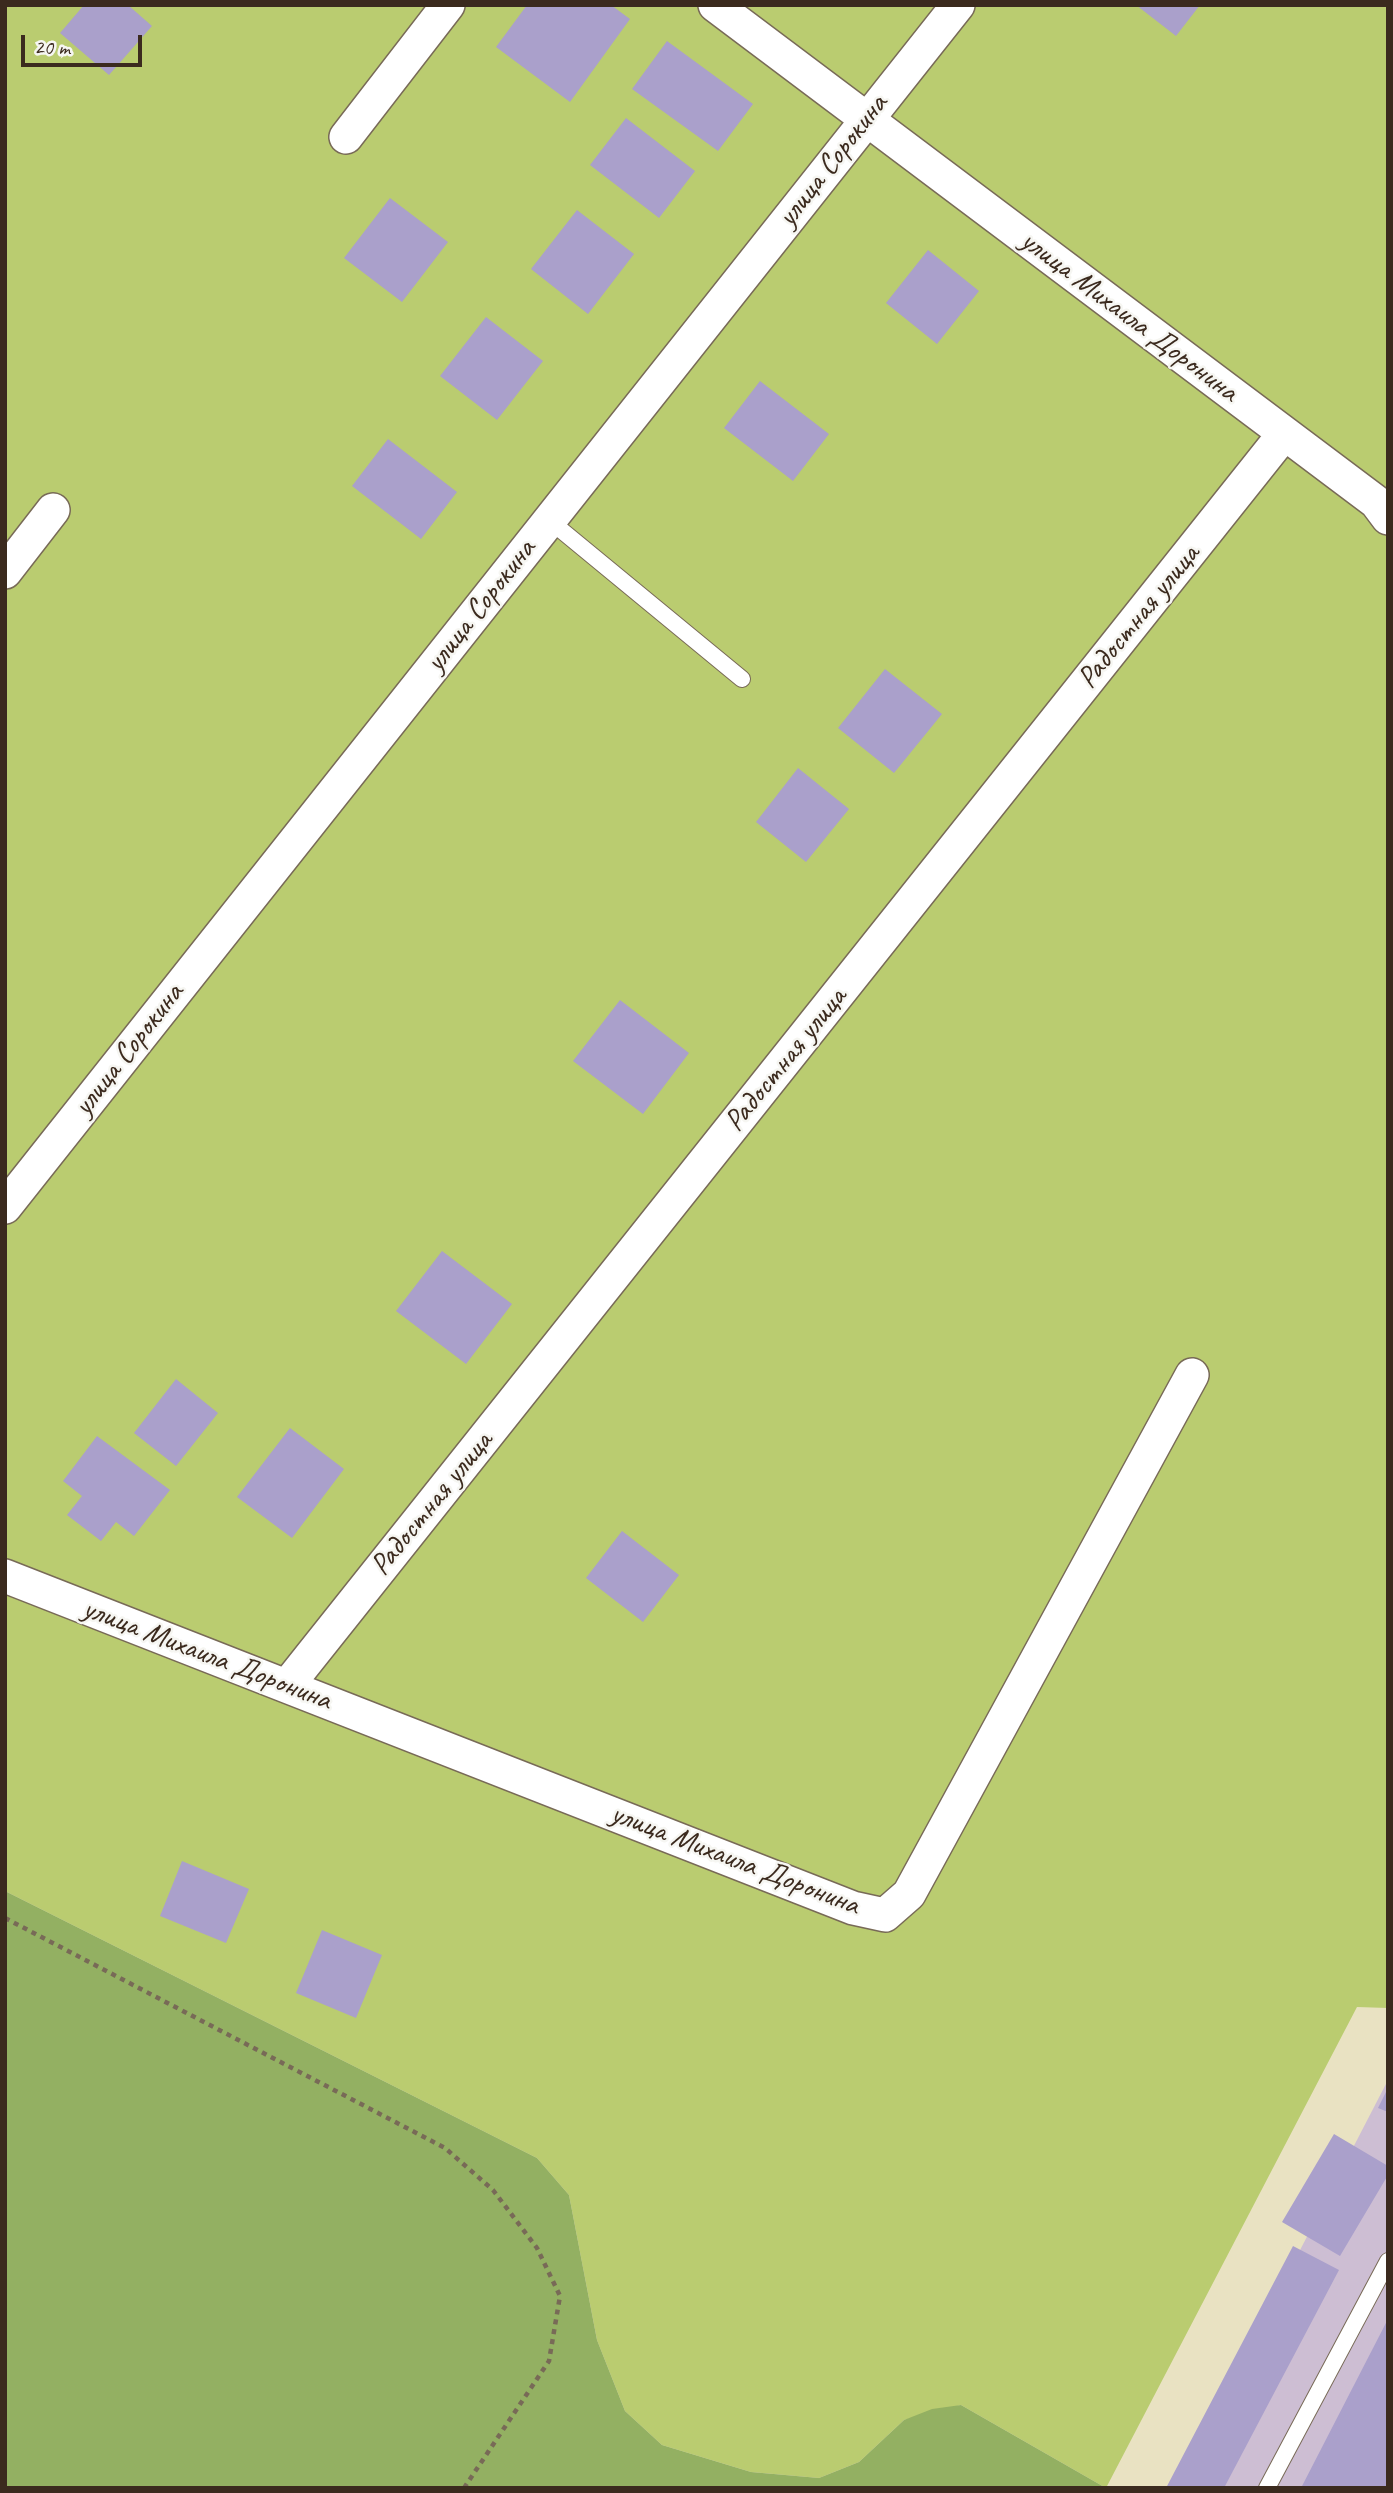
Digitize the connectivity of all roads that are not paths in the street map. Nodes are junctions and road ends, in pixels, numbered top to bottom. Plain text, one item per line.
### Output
1 (448, 5) edge
2 (715, 5) edge
3 (958, 5) edge
4 (867, 118) junction
5 (346, 137) dead end
6 (1284, 434) junction
7 (53, 510) dead end
8 (1388, 518) edge
9 (549, 520) junction
10 (5, 572) edge
11 (742, 679) dead end
12 (5, 1207) edge
13 (1192, 1375) dead end
14 (5, 1576) edge
15 (287, 1686) junction
16 (1388, 2262) edge
17 (1267, 2488) edge

1 - 5 street
2 - 4 street, улица Михаила Доронина
3 - 4 street, улица Сорокина
4 - 6 street, улица Михаила Доронина
4 - 9 street, улица Сорокина
6 - 8 street, улица Михаила Доронина
6 - 15 street, Радостная улица
7 - 10 street
9 - 11 lane
9 - 12 street, улица Сорокина
13 - 15 street, улица Михаила Доронина
14 - 15 street, улица Михаила Доронина
16 - 17 lane

